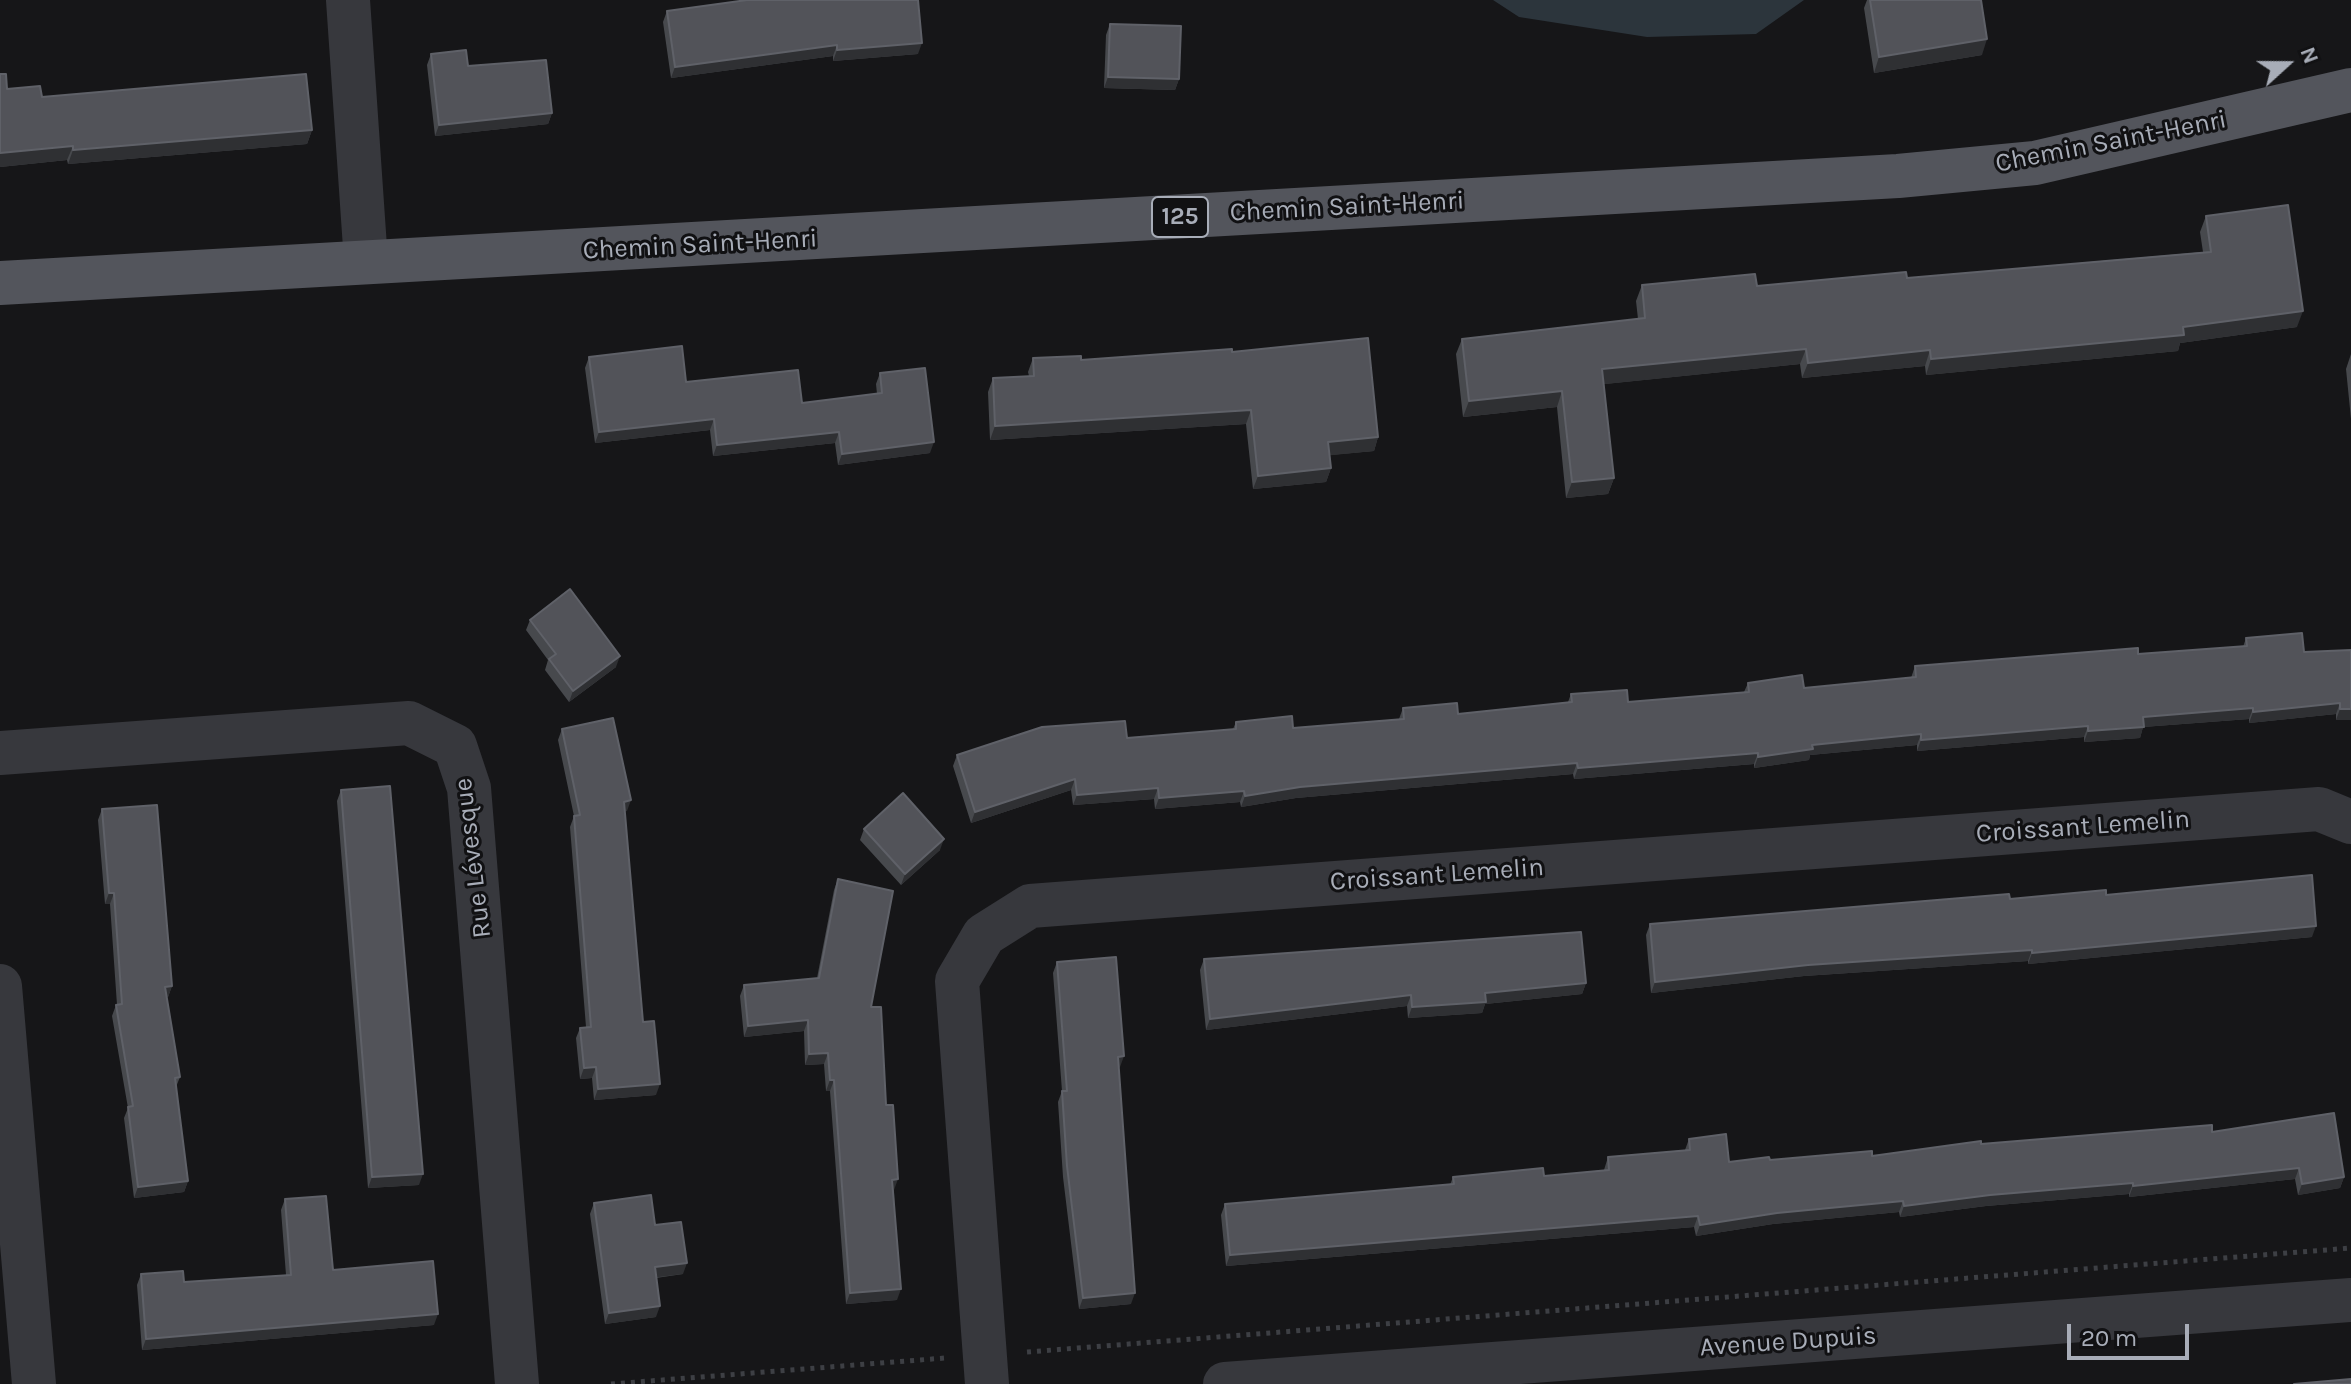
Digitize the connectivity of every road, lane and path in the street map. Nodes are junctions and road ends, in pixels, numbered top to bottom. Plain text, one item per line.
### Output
1 (348, 0) edge
2 (2351, 90) edge
3 (366, 262) junction
4 (0, 283) edge
5 (0, 753) edge
6 (2351, 822) edge
7 (0, 986) edge
8 (2351, 1248) edge
9 (2351, 1300) edge
10 (1023, 1352) dead end
11 (949, 1358) dead end
12 (1486, 1374) edge
13 (34, 1384) edge
14 (517, 1384) edge
15 (611, 1384) edge
16 (987, 1384) edge
17 (1225, 1384) edge

1 - 3 street
2 - 3 main road, Chemin Saint-Henri / 125
3 - 4 main road, Chemin Saint-Henri / 125
5 - 14 street, Rue Lévesque
6 - 16 street, Croissant Lemelin
7 - 13 street
8 - 10 path
9 - 12 street, Avenue Dupuis
11 - 15 path
12 - 17 street, Avenue Dupuis

